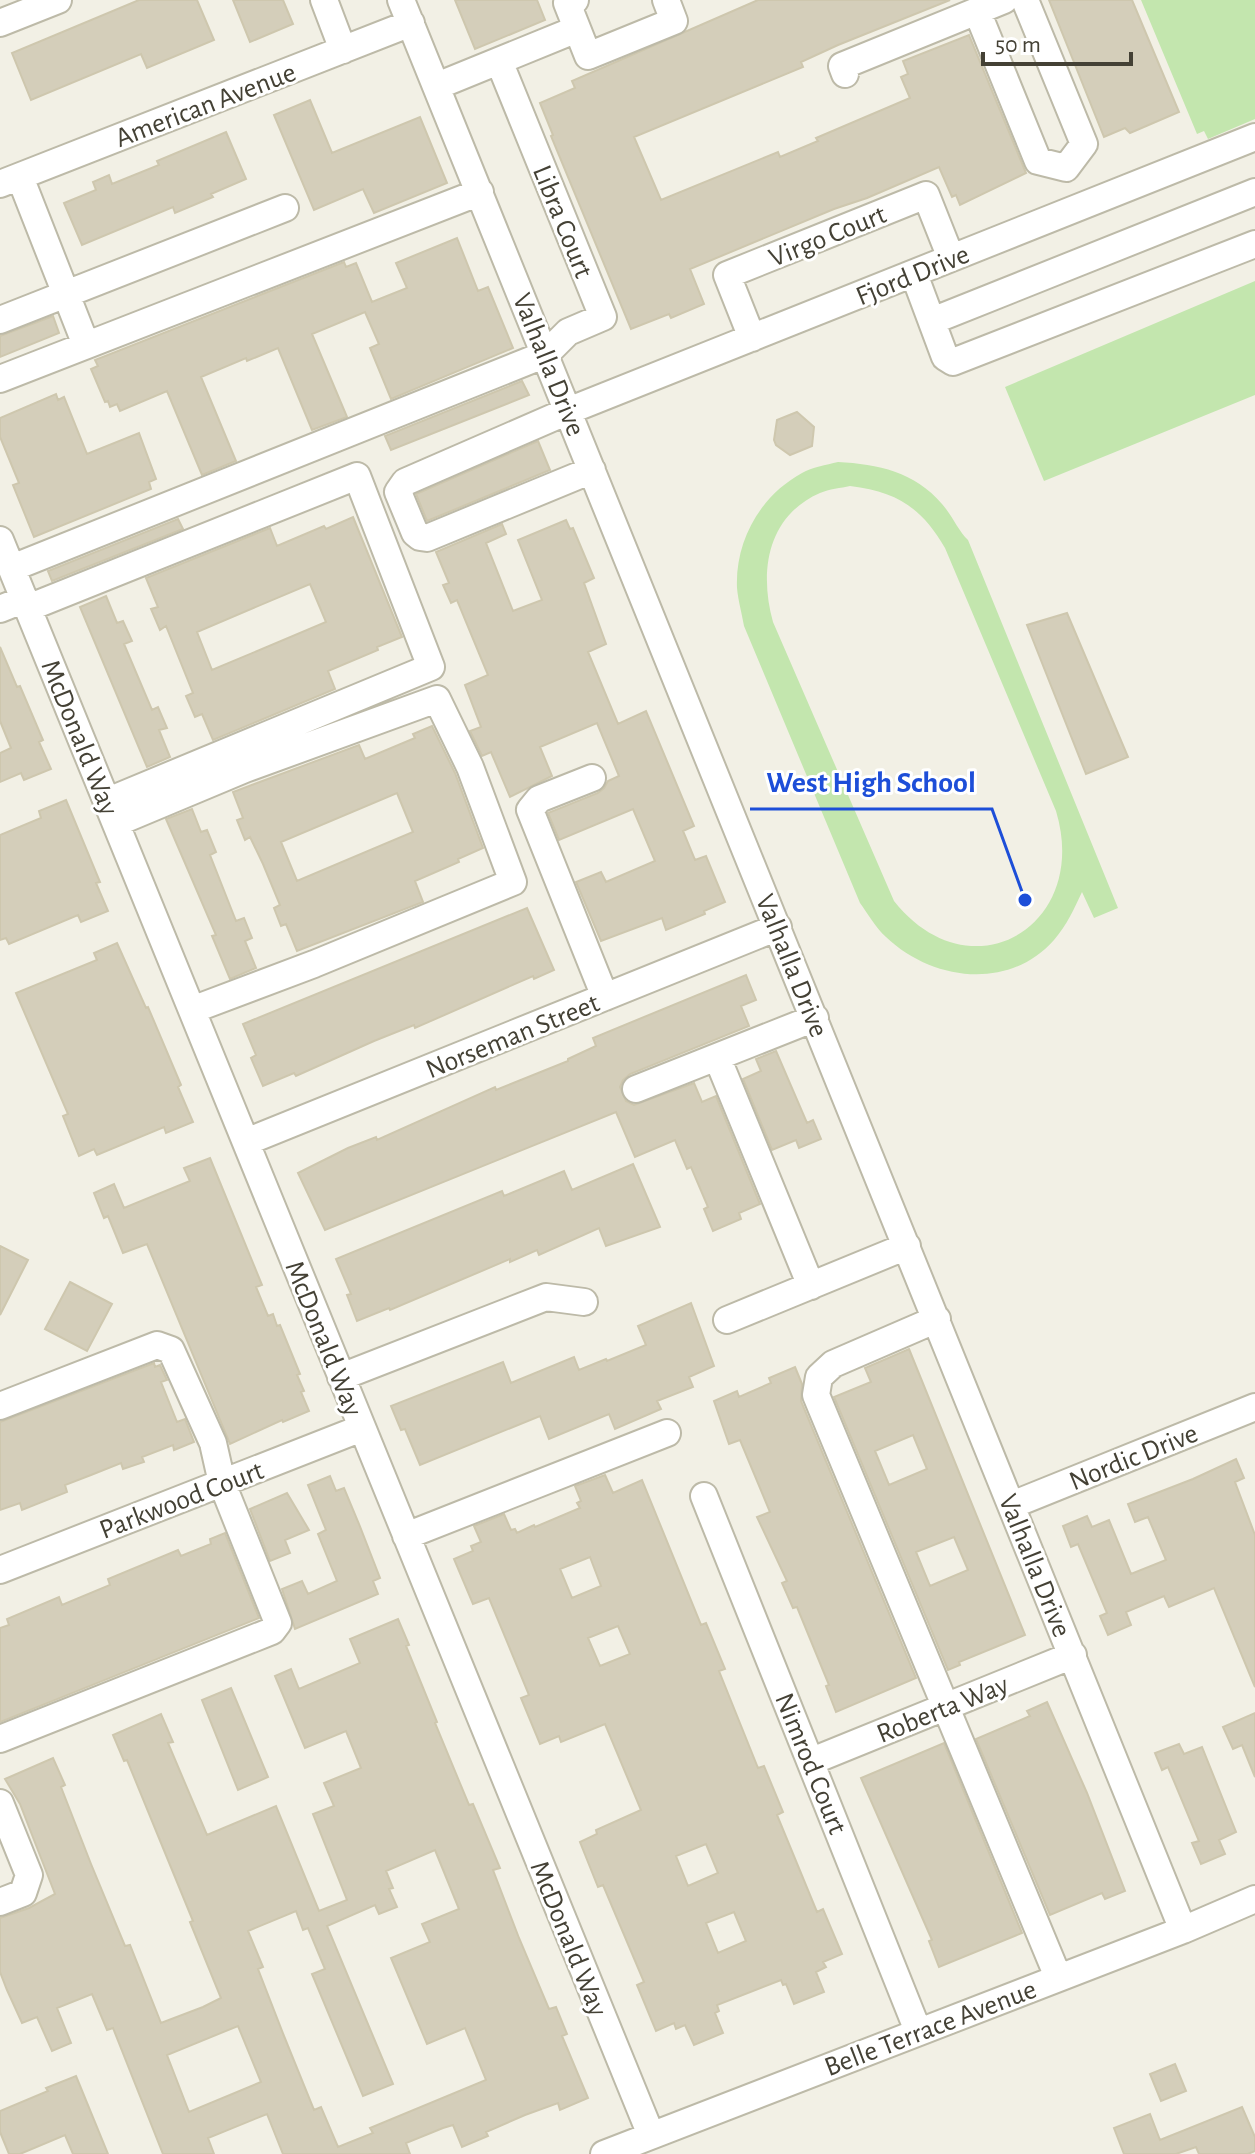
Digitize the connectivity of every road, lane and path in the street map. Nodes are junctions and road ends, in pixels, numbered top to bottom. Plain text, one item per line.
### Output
1 (58, 0) edge
2 (324, 0) edge
3 (575, 0) edge
4 (666, 0) edge
5 (1004, 0) edge
6 (1025, 0) edge
7 (977, 11) junction
8 (406, 12) edge
9 (0, 23) edge
10 (577, 29) junction
11 (343, 50) junction
12 (499, 61) junction
13 (845, 74) dead end
14 (437, 86) junction
15 (1255, 137) edge
16 (1066, 168) junction
17 (6, 177) edge
18 (480, 192) junction
19 (1255, 192) edge
20 (1081, 207) junction
21 (285, 208) dead end
22 (1255, 244) edge
23 (951, 258) junction
24 (914, 274) junction
25 (66, 294) junction
26 (0, 320) edge
27 (932, 321) junction
28 (752, 338) junction
29 (86, 345) junction
30 (546, 354) junction
31 (0, 379) edge
32 (568, 411) junction
33 (592, 470) junction
34 (0, 540) edge
35 (12, 568) junction
36 (26, 604) junction
37 (0, 609) edge
38 (592, 778) dead end
39 (112, 812) junction
40 (778, 927) junction
41 (605, 997) junction
42 (192, 1010) junction
43 (815, 1018) junction
44 (717, 1057) junction
45 (636, 1089) dead end
46 (246, 1142) junction
47 (907, 1246) junction
48 (811, 1286) junction
49 (584, 1302) dead end
50 (937, 1319) junction
51 (727, 1320) dead end
52 (341, 1377) junction
53 (0, 1406) edge
54 (1255, 1407) edge
55 (362, 1428) junction
56 (667, 1433) dead end
57 (222, 1483) junction
58 (704, 1496) dead end
59 (1012, 1505) junction
60 (406, 1536) junction
61 (0, 1570) edge
62 (1073, 1655) junction
63 (946, 1707) junction
64 (0, 1739) edge
65 (812, 1761) junction
66 (0, 1803) edge
67 (1255, 1899) edge
68 (0, 1902) edge
69 (1183, 1930) junction
70 (1058, 1977) junction
71 (918, 2031) junction
72 (651, 2135) junction
73 (604, 2154) edge

1 - 9 street
2 - 11 street
3 - 10 street
4 - 10 street
5 - 7 street
6 - 16 street
7 - 13 street
7 - 16 street
8 - 11 street, American Avenue
8 - 14 street, Valhalla Drive
10 - 12 street
11 - 17 street, American Avenue
12 - 14 street
12 - 30 street, Libra Court
14 - 18 street, Valhalla Drive
15 - 20 street, Fjord Drive
16 - 20 street
17 - 25 street
18 - 29 street
18 - 30 street, Valhalla Drive
19 - 27 street
20 - 23 street, Fjord Drive
21 - 25 street
22 - 27 street
23 - 24 street, Fjord Drive
23 - 28 street, Virgo Court
24 - 27 street
24 - 28 street, Fjord Drive
25 - 26 street
25 - 29 street
28 - 32 street, Fjord Drive
29 - 31 street
30 - 32 street, Valhalla Drive
30 - 35 street
32 - 33 street, Valhalla Drive
32 - 33 street, Fjord Drive
33 - 40 street, Valhalla Drive
34 - 35 street, McDonald Way
35 - 36 street, McDonald Way
36 - 37 street
36 - 39 street, McDonald Way
36 - 39 street
38 - 41 street
39 - 42 street, McDonald Way
39 - 42 street
40 - 41 street, Norseman Street
40 - 43 street, Valhalla Drive
41 - 46 street, Norseman Street
42 - 46 street, McDonald Way
43 - 44 street
43 - 47 street, Valhalla Drive
44 - 45 street
44 - 48 street
46 - 52 street, McDonald Way
47 - 48 street
47 - 50 street, Valhalla Drive
48 - 51 street
49 - 52 street
50 - 59 street, Valhalla Drive
50 - 63 street
52 - 55 street, McDonald Way
53 - 57 street
54 - 59 street, Nordic Drive
55 - 57 street, Parkwood Court
55 - 60 street, McDonald Way
56 - 60 street
57 - 61 street, Parkwood Court
57 - 64 street
58 - 65 street, Nimrod Court
59 - 62 street, Valhalla Drive
60 - 72 street, McDonald Way
62 - 63 street, Roberta Way
62 - 69 street, Valhalla Drive
63 - 65 street, Roberta Way
63 - 70 street
65 - 71 street, Nimrod Court
66 - 68 street
67 - 69 street, Belle Terrace Avenue
69 - 70 street, Belle Terrace Avenue
70 - 71 street, Belle Terrace Avenue
71 - 72 street, Belle Terrace Avenue
72 - 73 street, Belle Terrace Avenue

